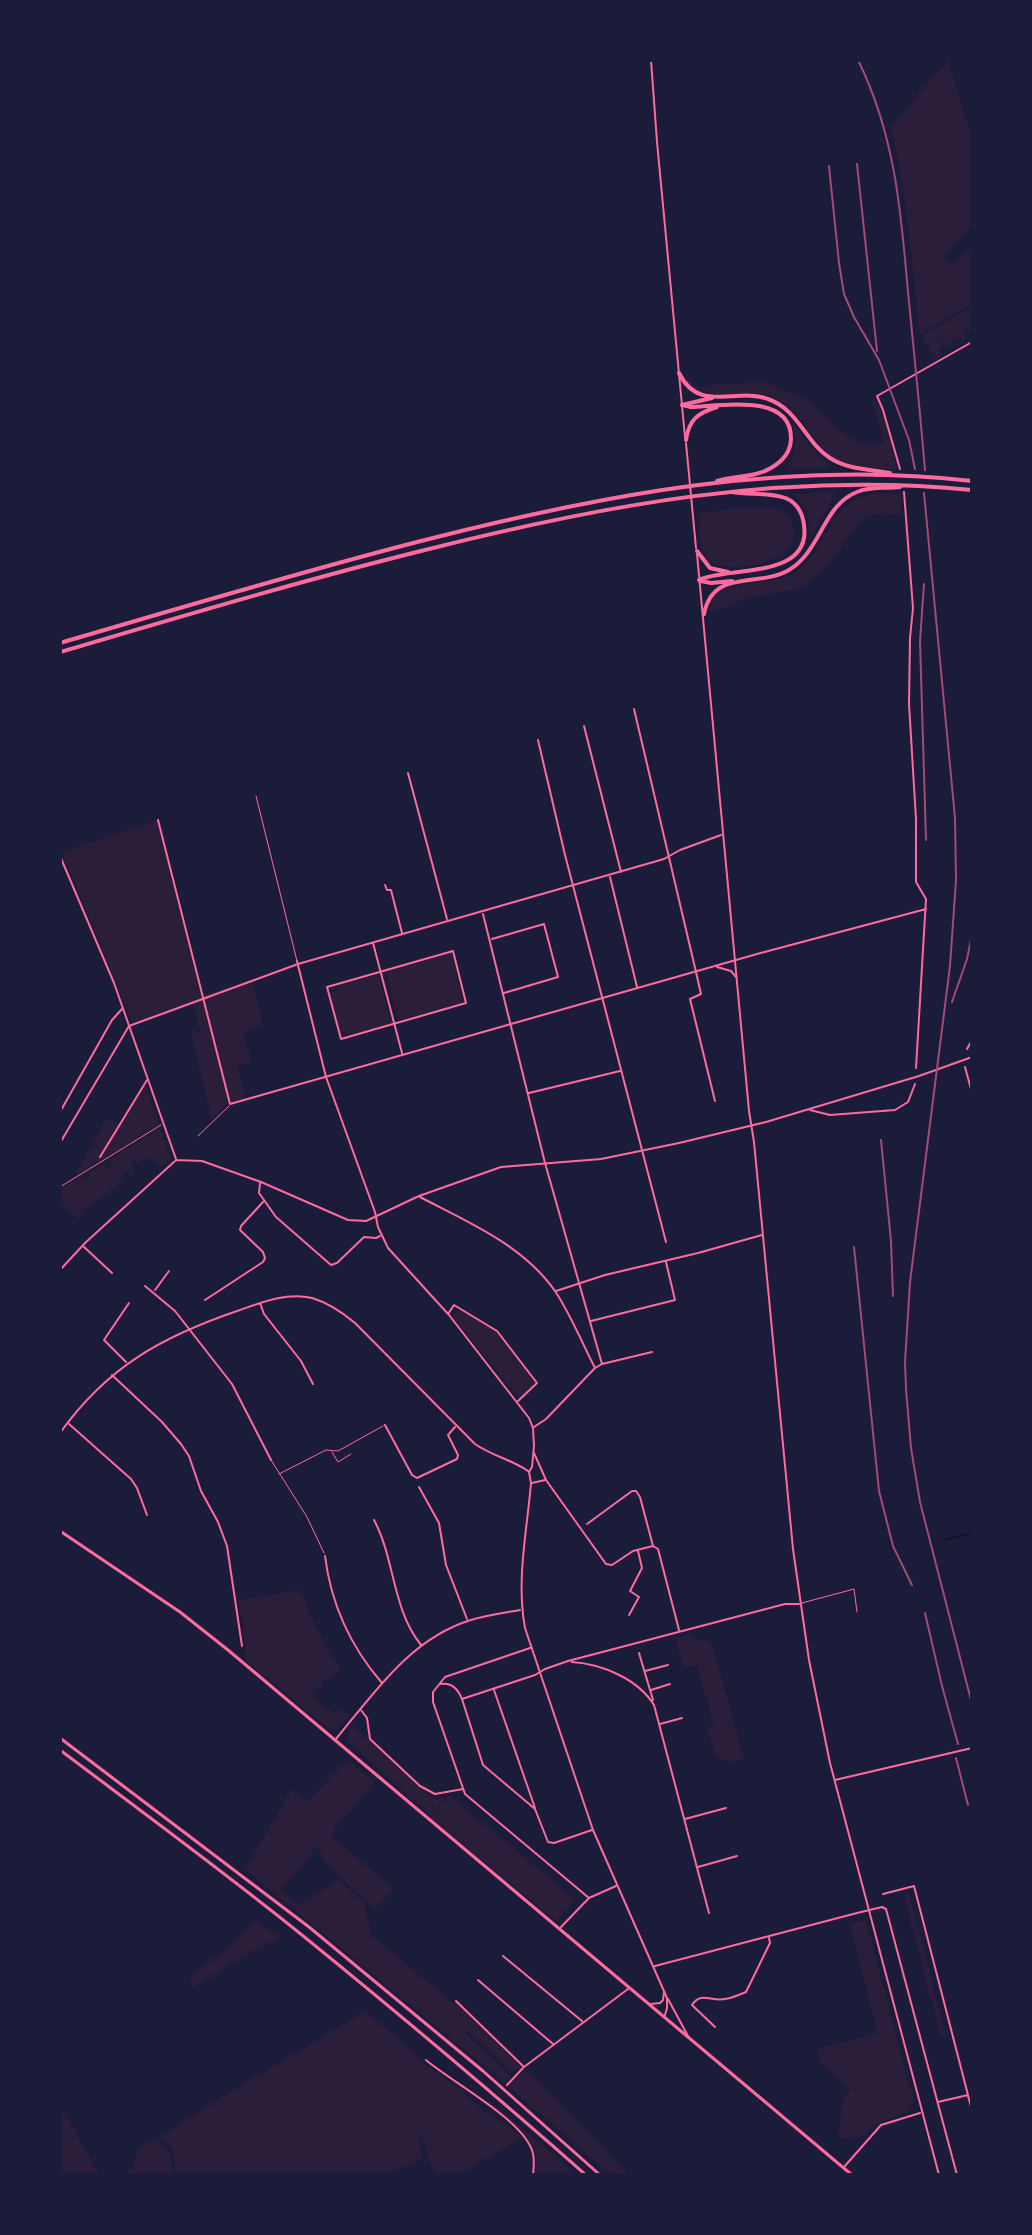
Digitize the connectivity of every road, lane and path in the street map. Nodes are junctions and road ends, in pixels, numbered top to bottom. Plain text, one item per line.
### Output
1 (651, 60) edge
2 (972, 342) edge
3 (679, 373) junction
4 (718, 397) junction
5 (682, 405) junction
6 (722, 405) junction
7 (686, 440) junction
8 (900, 469) dead end
9 (889, 474) junction
10 (972, 481) edge
11 (711, 483) junction
12 (890, 486) junction
13 (972, 490) edge
14 (725, 491) junction
15 (904, 492) dead end
16 (697, 551) junction
17 (731, 573) junction
18 (699, 580) junction
19 (738, 581) junction
20 (704, 614) junction
21 (60, 643) edge
22 (60, 652) edge
23 (634, 709) dead end
24 (636, 716) junction
25 (628, 718) dead end
26 (584, 726) dead end
27 (538, 740) dead end
28 (408, 773) dead end
29 (256, 796) dead end
30 (158, 820) dead end
31 (724, 835) junction
32 (60, 856) edge
33 (669, 857) junction
34 (621, 872) junction
35 (610, 875) junction
36 (573, 884) junction
37 (385, 885) dead end
38 (926, 909) junction
39 (483, 914) dead end
40 (447, 920) junction
41 (403, 934) junction
42 (491, 940) junction
43 (373, 942) junction
44 (736, 960) junction
45 (298, 962) junction
46 (717, 967) junction
47 (381, 971) junction
48 (696, 972) junction
49 (738, 981) junction
50 (638, 988) junction
51 (504, 993) junction
52 (603, 998) junction
53 (203, 999) junction
54 (122, 1009) junction
55 (395, 1024) junction
56 (511, 1024) junction
57 (129, 1026) junction
58 (972, 1040) edge
59 (967, 1049) dead end
60 (402, 1054) junction
61 (972, 1057) edge
62 (965, 1067) dead end
63 (916, 1068) dead end
64 (622, 1070) junction
65 (326, 1077) junction
66 (148, 1079) junction
67 (915, 1084) dead end
68 (528, 1093) junction
69 (972, 1093) edge
70 (715, 1101) dead end
71 (230, 1104) junction
72 (809, 1109) junction
73 (60, 1112) edge
74 (164, 1124) junction
75 (751, 1126) junction
76 (198, 1136) dead end
77 (60, 1143) edge
78 (642, 1151) junction
79 (100, 1157) dead end
80 (176, 1160) junction
81 (545, 1163) junction
82 (261, 1182) junction
83 (60, 1187) edge
84 (419, 1196) junction
85 (264, 1201) junction
86 (376, 1218) junction
87 (762, 1234) junction
88 (381, 1235) junction
89 (666, 1242) dead end
90 (82, 1245) junction
91 (665, 1261) junction
92 (60, 1270) edge
93 (169, 1271) dead end
94 (112, 1273) dead end
95 (580, 1282) junction
96 (145, 1286) dead end
97 (154, 1291) junction
98 (555, 1291) junction
99 (205, 1300) dead end
100 (129, 1303) dead end
101 (260, 1303) junction
102 (448, 1314) junction
103 (590, 1322) junction
104 (189, 1328) junction
105 (652, 1352) dead end
106 (127, 1363) junction
107 (602, 1364) junction
108 (595, 1368) junction
109 (112, 1375) junction
110 (313, 1384) dead end
111 (517, 1402) junction
112 (67, 1423) junction
113 (385, 1425) joint
114 (456, 1426) junction
115 (533, 1428) junction
116 (60, 1433) edge
117 (331, 1450) junction
118 (534, 1452) junction
119 (351, 1454) dead end
120 (271, 1460) joint
121 (529, 1472) junction
122 (279, 1474) junction
123 (546, 1480) junction
124 (531, 1483) junction
125 (419, 1487) dead end
126 (147, 1515) dead end
127 (374, 1520) dead end
128 (587, 1524) dead end
129 (60, 1531) edge
130 (653, 1546) junction
131 (638, 1550) junction
132 (325, 1556) joint
133 (799, 1604) junction
134 (522, 1609) junction
135 (857, 1612) dead end
136 (629, 1615) dead end
137 (468, 1620) junction
138 (679, 1632) junction
139 (421, 1645) junction
140 (242, 1646) dead end
141 (531, 1647) junction
142 (639, 1653) dead end
143 (568, 1661) junction
144 (668, 1665) dead end
145 (540, 1672) junction
146 (644, 1672) junction
147 (647, 1682) junction
148 (382, 1683) junction
149 (670, 1684) dead end
150 (440, 1685) junction
151 (639, 1688) junction
152 (494, 1690) junction
153 (650, 1690) junction
154 (462, 1699) junction
155 (654, 1705) junction
156 (361, 1709) junction
157 (682, 1718) dead end
158 (659, 1724) junction
159 (60, 1738) edge
160 (335, 1740) junction
161 (972, 1748) edge
162 (60, 1750) edge
163 (835, 1780) junction
164 (464, 1789) junction
165 (726, 1808) dead end
166 (535, 1809) junction
167 (684, 1819) junction
168 (593, 1830) junction
169 (737, 1856) dead end
170 (697, 1867) junction
171 (617, 1886) junction
172 (883, 1894) dead end
173 (589, 1898) junction
174 (868, 1910) junction
175 (709, 1913) dead end
176 (559, 1929) junction
177 (768, 1936) junction
178 (503, 1956) dead end
179 (653, 1966) junction
180 (478, 1980) dead end
181 (630, 1988) junction
182 (664, 1991) junction
183 (456, 2001) dead end
184 (649, 2003) junction
185 (664, 2016) junction
186 (583, 2022) junction
187 (715, 2027) dead end
188 (689, 2036) junction
189 (554, 2045) junction
190 (426, 2060) dead end
191 (524, 2067) junction
192 (507, 2085) dead end
193 (968, 2095) junction
194 (938, 2102) junction
195 (972, 2110) edge
196 (922, 2113) junction
197 (843, 2167) junction
198 (533, 2175) edge
199 (586, 2175) edge
200 (600, 2175) edge
201 (852, 2175) edge
202 (939, 2175) edge
203 (957, 2175) edge

1 - 3 street
2 - 8 street
3 - 4 highway
3 - 5 street
4 - 5 highway
4 - 9 highway
5 - 6 highway
5 - 7 street
6 - 7 highway
6 - 11 highway
7 - 16 street
9 - 10 highway
9 - 11 highway
11 - 21 highway
12 - 13 highway
12 - 14 highway
12 - 19 highway
14 - 17 highway
14 - 22 highway
15 - 38 street
16 - 17 highway
16 - 18 street
17 - 18 highway
18 - 19 highway
18 - 20 street
19 - 20 highway
20 - 31 street
23 - 24 street
24 - 25 street
24 - 33 street
26 - 34 street
27 - 36 street
28 - 40 street
29 - 45 street
30 - 53 street
31 - 33 street
31 - 44 street
32 - 54 street
33 - 34 street
33 - 48 street
34 - 35 street
35 - 36 street
35 - 50 street
36 - 40 street
36 - 52 street
37 - 41 street
38 - 44 street
38 - 63 street
39 - 42 street
40 - 41 street
41 - 43 street
42 - 51 street
42 - 51 street
43 - 45 street
43 - 47 street
44 - 46 street
44 - 49 street
45 - 53 street
45 - 65 street
46 - 48 street
46 - 49 street
47 - 55 street
47 - 55 street
47 - 55 street
48 - 50 street
48 - 70 street
49 - 75 street
50 - 52 street
51 - 56 street
52 - 56 street
52 - 64 street
53 - 57 street
53 - 71 street
54 - 57 street
54 - 73 street
55 - 60 street
56 - 60 street
56 - 68 street
57 - 66 street
57 - 77 street
58 - 59 street
60 - 65 street
61 - 72 street
62 - 69 street
64 - 68 street
64 - 78 street
65 - 71 street
65 - 86 street
66 - 74 street
66 - 79 street
67 - 72 street
68 - 81 street
71 - 76 street
72 - 75 street
74 - 80 street
74 - 83 street
75 - 78 street
75 - 87 street
78 - 81 street
78 - 89 street
80 - 82 street
80 - 90 street
81 - 84 street
81 - 95 street
82 - 85 street
82 - 86 street
84 - 86 street
84 - 98 street
85 - 88 street
85 - 99 street
86 - 88 street
87 - 91 street
87 - 133 street
88 - 102 street
90 - 92 street
90 - 94 street
91 - 95 street
91 - 103 street
93 - 97 street
95 - 98 street
95 - 103 street
96 - 97 street
97 - 104 street
98 - 108 street
100 - 106 street
101 - 104 street
101 - 110 street
101 - 114 street
102 - 111 street
102 - 111 street
103 - 107 street
104 - 106 street
104 - 120 street
105 - 107 street
106 - 109 street
107 - 108 street
108 - 115 street
109 - 112 street
109 - 140 street
111 - 115 street
112 - 116 street
112 - 126 street
113 - 114 street
113 - 117 street
114 - 121 street
115 - 118 street
117 - 119 street
117 - 122 street
118 - 121 street
118 - 123 street
120 - 122 street
121 - 124 street
122 - 132 street
123 - 124 street
123 - 131 street
124 - 134 street
125 - 137 street
127 - 139 street
128 - 130 street
129 - 160 main road
130 - 131 street
130 - 138 street
131 - 136 street
132 - 148 street
133 - 135 street
133 - 138 street
133 - 163 street
134 - 137 street
134 - 141 street
137 - 139 street
138 - 143 street
139 - 148 street
141 - 145 street
141 - 150 street
142 - 146 street
143 - 145 street
143 - 151 street
144 - 146 street
145 - 152 street
145 - 168 street
146 - 147 street
147 - 151 street
147 - 153 street
148 - 156 street
149 - 153 street
150 - 154 street
150 - 164 street
151 - 155 street
152 - 154 street
152 - 166 street
153 - 155 street
154 - 166 street
155 - 158 street
156 - 160 street
156 - 164 street
157 - 158 street
158 - 167 street
159 - 200 main road
160 - 176 main road
161 - 163 street
162 - 199 main road
163 - 174 street
164 - 173 street
165 - 167 street
166 - 168 street
167 - 170 street
168 - 171 street
169 - 170 street
170 - 175 street
171 - 173 street
171 - 179 street
172 - 193 street
173 - 176 street
174 - 177 street
174 - 194 street
174 - 196 street
176 - 181 main road
177 - 179 street
177 - 187 street
178 - 186 street
179 - 182 street
180 - 189 street
181 - 184 main road
181 - 186 street
182 - 184 street
182 - 185 street
182 - 188 street
183 - 191 street
184 - 185 main road
185 - 188 main road
186 - 189 street
188 - 197 main road
189 - 191 street
190 - 198 street
191 - 192 street
193 - 194 street
193 - 195 street
194 - 203 street
196 - 197 street
196 - 202 street
197 - 201 main road

